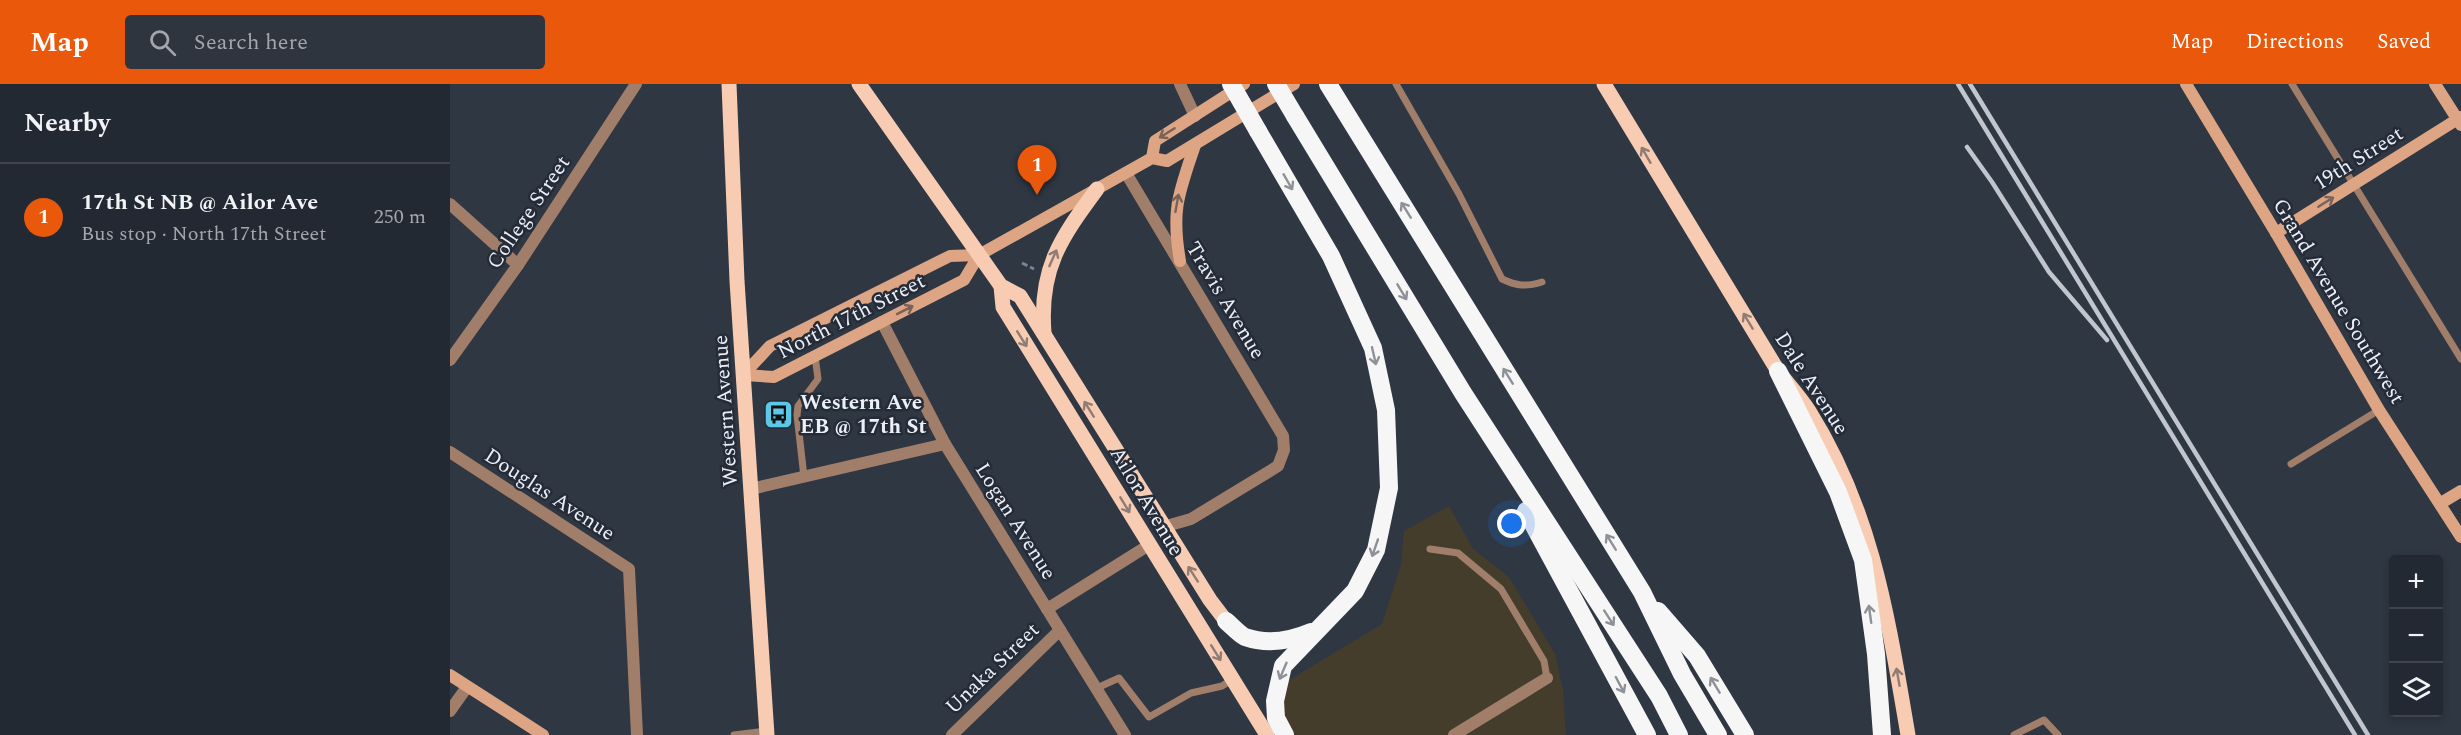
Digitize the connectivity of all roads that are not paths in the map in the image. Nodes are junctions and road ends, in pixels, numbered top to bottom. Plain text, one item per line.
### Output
1 (636, 84) edge
2 (729, 84) edge
3 (859, 84) edge
4 (1180, 84) edge
5 (1231, 84) edge
6 (1244, 84) edge
7 (1276, 84) edge
8 (1294, 84) edge
9 (1396, 84) edge
10 (1604, 84) edge
11 (2186, 84) edge
12 (2292, 84) edge
13 (2435, 84) edge
14 (1330, 87) edge
15 (1195, 116) junction
16 (2460, 120) edge
17 (1195, 145) junction
18 (1152, 158) junction
19 (1126, 173) junction
20 (2353, 185) junction
21 (1097, 189) junction
22 (450, 204) edge
23 (2276, 233) junction
24 (979, 255) junction
25 (1180, 261) junction
26 (518, 265) junction
27 (1542, 282) dead end
28 (1001, 286) junction
29 (882, 322) junction
30 (1044, 336) junction
31 (451, 356) edge
32 (815, 356) junction
33 (2461, 359) edge
34 (1778, 371) junction
35 (743, 375) junction
36 (1463, 393) junction
37 (2379, 410) junction
38 (945, 444) junction
39 (450, 452) edge
40 (2291, 464) dead end
41 (804, 477) junction
42 (751, 489) junction
43 (2461, 491) edge
44 (2441, 503) junction
45 (1163, 527) junction
46 (2461, 537) edge
47 (1149, 545) junction
48 (1430, 549) dead end
49 (1642, 592) junction
50 (1047, 609) junction
51 (1227, 621) joint
52 (1321, 627) junction
53 (1060, 630) junction
54 (450, 675) edge
55 (1546, 678) joint
56 (1233, 680) junction
57 (467, 687) junction
58 (1096, 688) junction
59 (450, 711) edge
60 (767, 733) edge
61 (543, 735) edge
62 (637, 735) edge
63 (734, 735) edge
64 (952, 735) edge
65 (1125, 735) edge
66 (1267, 735) edge
67 (1285, 735) edge
68 (1455, 735) edge
69 (1647, 735) edge
70 (1679, 735) edge
71 (1718, 735) edge
72 (1745, 735) edge
73 (1882, 735) edge
74 (1908, 735) edge
75 (2014, 735) edge
76 (2058, 735) edge

1 - 26 street, College Street
2 - 35 main road, Western Avenue
3 - 24 main road, Ailor Avenue
4 - 15 street
5 -> 52 highway, bridge
6 - 15 main road, North 17th Street
7 -> 36 highway, bridge
8 - 17 main road, North 17th Street
9 - 27 lane
34 -> 10 main road, Dale Avenue
11 - 23 main road, Grand Avenue Southwest
12 - 20 lane
13 - 16 main road
49 -> 14 highway
15 -> 18 main road, North 17th Street
16 - 20 main road, 19th Street
17 - 18 main road, North 17th Street
25 -> 17 main road
18 - 19 main road, North 17th Street
19 - 21 main road, North 17th Street
19 - 25 street, Travis Avenue
23 -> 20 main road, 19th Street
20 - 33 lane
21 - 24 main road, North 17th Street
30 -> 21 main road
22 - 26 street
23 - 37 main road, Grand Avenue Southwest
24 - 28 main road, Ailor Avenue
29 -> 24 main road, North 17th Street
24 - 35 main road, North 17th Street
25 - 45 street, Travis Avenue
26 - 31 street, College Street
28 - 30 main road, Ailor Avenue
28 -> 47 main road, Ailor Avenue
29 - 32 main road, North 17th Street
29 - 38 street, Logan Avenue
45 -> 30 main road, Ailor Avenue
32 - 35 main road, North 17th Street
32 - 41 lane
73 -> 34 highway
74 -> 34 main road, Dale Avenue
35 - 42 main road, Western Avenue
36 -> 69 highway
36 -> 70 highway
37 - 40 lane
37 - 44 main road, Grand Avenue Southwest
38 - 41 street
38 - 50 street, Logan Avenue
39 - 62 street, Douglas Avenue
41 - 42 street
42 - 60 main road, Western Avenue
43 - 44 main road
44 - 46 main road, Grand Avenue Southwest
51 -> 45 main road, Ailor Avenue
47 - 50 street, Unaka Street
47 -> 56 main road, Ailor Avenue
48 - 55 lane
49 - 71 highway
72 -> 49 highway
50 - 53 street, Logan Avenue
51 - 52 highway
52 -> 67 highway
53 - 58 street, Logan Avenue
53 - 64 street, Unaka Street
54 - 57 main road
55 - 68 street
56 - 58 lane
56 - 66 main road, Ailor Avenue
57 - 59 street
57 - 61 main road
58 - 65 street, Logan Avenue
60 - 63 lane
75 - 76 lane

